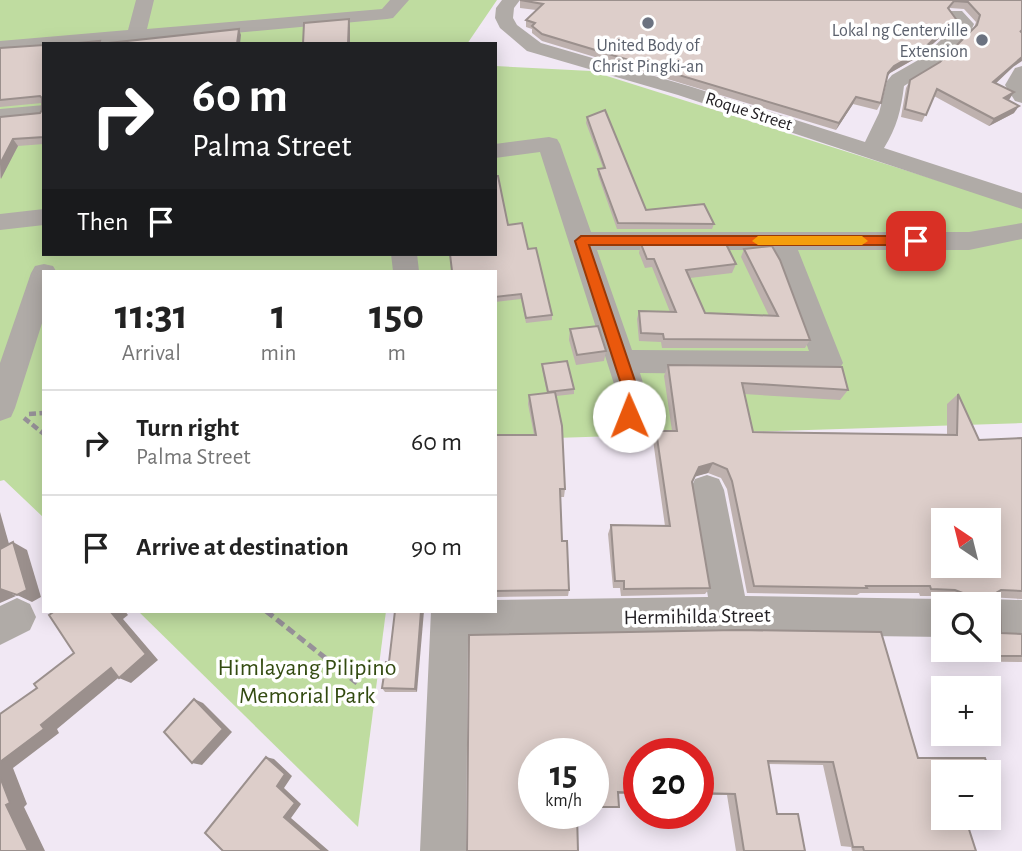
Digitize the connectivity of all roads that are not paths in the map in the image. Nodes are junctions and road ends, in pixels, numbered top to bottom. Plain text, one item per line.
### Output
1 (145, 0) edge
2 (511, 0) edge
3 (393, 7) edge
4 (956, 15) edge
5 (136, 36) junction
6 (62, 42) edge
7 (42, 44) edge
8 (0, 47) edge
9 (1022, 72) edge
10 (1022, 97) edge
11 (42, 111) edge
12 (0, 115) edge
13 (871, 150) junction
14 (497, 151) edge
15 (1022, 201) edge
16 (42, 217) edge
17 (0, 222) edge
18 (1022, 231) edge
19 (581, 241) junction
20 (782, 241) junction
21 (42, 280) edge
22 (622, 361) junction
23 (10, 412) edge
24 (629, 416) dead end
25 (707, 490) dead end
26 (450, 615) edge
27 (730, 615) junction
28 (931, 618) edge
29 (1001, 618) edge
30 (1022, 619) edge
31 (443, 851) edge

1 - 5 street
2 - 13 street, Roque Street
3 - 5 street
4 - 13 street
5 - 6 street
7 - 8 street
9 - 10 street
11 - 12 street
13 - 15 street, Roque Street
14 - 19 street
16 - 17 street
18 - 20 street
19 - 20 street
19 - 22 street
20 - 22 street
21 - 23 street
22 - 24 street
25 - 27 street
26 - 27 street, Hermihilda Street
26 - 31 street
27 - 28 street, Hermihilda Street
29 - 30 street

